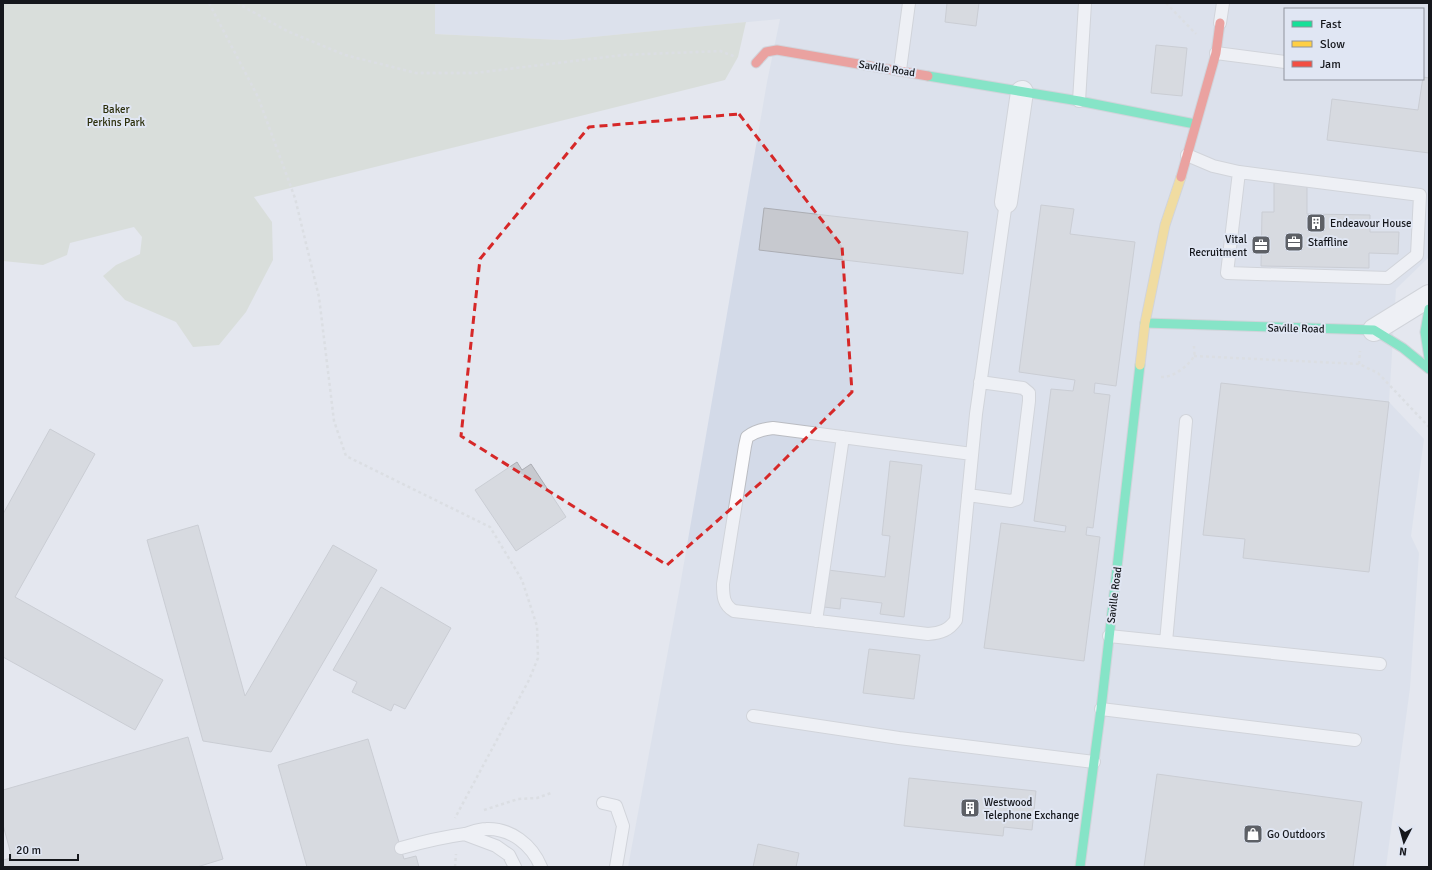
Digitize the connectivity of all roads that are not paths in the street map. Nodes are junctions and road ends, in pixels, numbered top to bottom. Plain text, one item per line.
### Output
1 (909, 3) edge
2 (1085, 3) edge
3 (1223, 3) edge
4 (1220, 23) joint
5 (1216, 53) junction
6 (1284, 62) edge
7 (756, 63) road end
8 (900, 70) junction
9 (1022, 92) junction
10 (1079, 101) junction
11 (1195, 124) junction
12 (1187, 155) junction
13 (1239, 172) junction
14 (1006, 202) joint
15 (1429, 296) edge
16 (1429, 309) edge
17 (1145, 323) junction
18 (1374, 330) junction
19 (1429, 358) edge
20 (1429, 369) edge
21 (980, 382) junction
22 (1186, 421) dead end
23 (843, 437) junction
24 (972, 454) junction
25 (968, 495) junction
26 (816, 621) junction
27 (1109, 636) junction
28 (1166, 642) junction
29 (1380, 664) dead end
30 (1100, 709) junction
31 (754, 716) dead end
32 (1355, 740) dead end
33 (1094, 762) junction
34 (603, 803) dead end
35 (464, 834) junction
36 (401, 848) dead end
37 (516, 867) edge
38 (541, 867) edge
39 (616, 867) edge
40 (1080, 867) edge

1 - 8 lane
2 - 10 lane
3 - 4 lane
4 - 5 street, Saville Road
5 - 6 lane
5 - 11 street, Saville Road
7 - 8 street, Saville Road
8 - 9 street, Saville Road
9 - 10 street, Saville Road
9 - 14 street
10 - 11 street, Saville Road
11 - 12 street, Saville Road
12 - 13 lane
12 - 17 street, Saville Road
13 - 13 lane
14 - 21 lane
15 - 18 street
16 - 19 street
17 - 18 street, Saville Road
17 - 27 street, Saville Road
18 - 20 street, Saville Road
21 - 24 lane
21 - 25 lane
22 - 28 lane
23 - 24 lane
23 - 26 lane
23 - 26 lane
24 - 25 lane
25 - 26 lane
27 - 28 lane
27 - 30 street, Saville Road
28 - 29 lane
30 - 32 lane
30 - 33 street, Saville Road
31 - 33 lane
33 - 40 street, Saville Road
34 - 39 lane
35 - 36 lane
35 - 37 lane
35 - 38 lane

